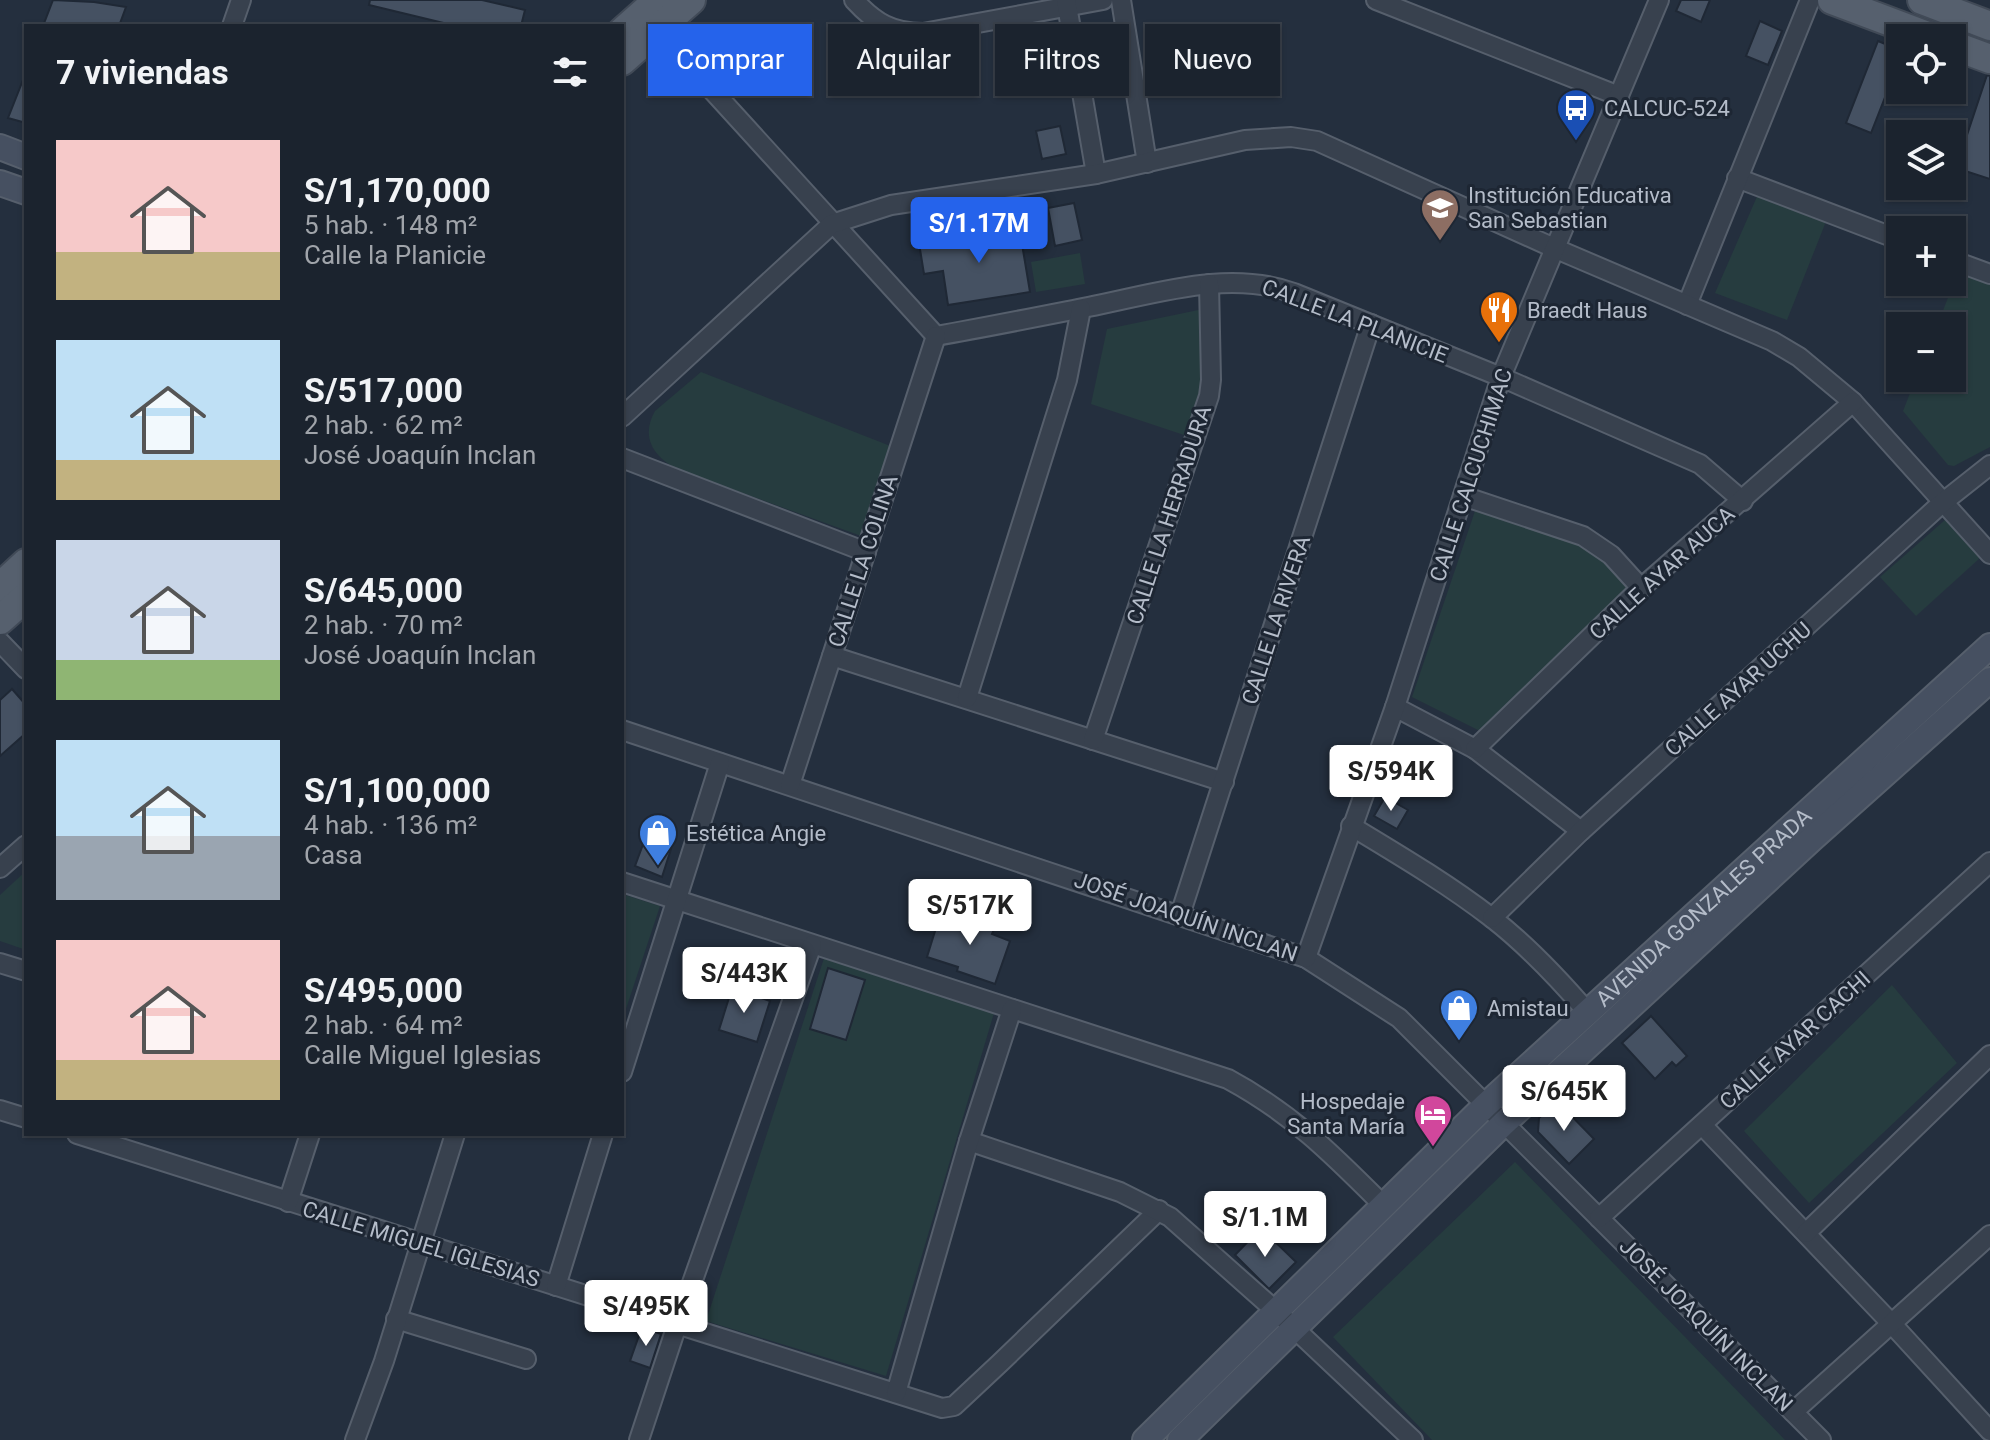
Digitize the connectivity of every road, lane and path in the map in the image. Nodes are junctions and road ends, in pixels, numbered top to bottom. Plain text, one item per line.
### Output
1 (241, 0) edge
2 (691, 0) edge
3 (854, 0) edge
4 (1103, 0) edge
5 (1121, 0) edge
6 (1376, 0) edge
7 (1659, 0) edge
8 (1810, 0) edge
9 (1832, 0) edge
10 (1922, 0) edge
11 (1067, 4) edge
12 (645, 19) edge
13 (233, 24) edge
14 (1896, 24) edge
15 (1990, 26) edge
16 (1966, 50) edge
17 (624, 57) edge
18 (1990, 59) edge
19 (1619, 96) junction
20 (0, 147) edge
21 (24, 156) edge
22 (1147, 163) junction
23 (1096, 174) junction
24 (1737, 178) junction
25 (0, 183) edge
26 (24, 191) edge
27 (832, 224) junction
28 (1886, 235) edge
29 (1554, 248) junction
30 (1966, 265) edge
31 (1990, 274) edge
32 (1209, 284) junction
33 (1687, 305) junction
34 (1081, 309) junction
35 (1371, 324) junction
36 (936, 336) junction
37 (1501, 377) junction
38 (1853, 402) junction
39 (624, 415) edge
40 (624, 459) edge
41 (1990, 465) edge
42 (1463, 496) junction
43 (1743, 501) junction
44 (1942, 503) junction
45 (866, 552) junction
46 (1990, 554) edge
47 (24, 565) edge
48 (0, 587) edge
49 (1641, 588) junction
50 (24, 599) edge
51 (0, 620) edge
52 (0, 642) edge
53 (1990, 646) edge
54 (832, 656) junction
55 (24, 667) edge
56 (1990, 680) edge
57 (967, 698) junction
58 (1395, 707) junction
59 (624, 731) edge
60 (1093, 740) junction
61 (1475, 749) junction
62 (720, 763) junction
63 (1224, 782) junction
64 (790, 785) junction
65 (1351, 826) junction
66 (1581, 831) junction
67 (24, 847) edge
68 (1990, 862) edge
69 (0, 868) edge
70 (624, 883) edge
71 (675, 900) junction
72 (1180, 915) junction
73 (1492, 918) junction
74 (812, 945) junction
75 (1306, 958) junction
76 (0, 963) edge
77 (24, 970) edge
78 (1012, 1009) junction
79 (1589, 1014) junction
80 (1990, 1055) edge
81 (624, 1066) edge
82 (1486, 1105) junction
83 (0, 1110) edge
84 (24, 1117) edge
85 (1504, 1123) junction
86 (1702, 1125) junction
87 (83, 1136) edge
88 (309, 1136) edge
89 (454, 1136) edge
90 (602, 1136) edge
91 (969, 1141) junction
92 (288, 1202) junction
93 (1385, 1207) junction
94 (1159, 1210) junction
95 (1599, 1218) junction
96 (1806, 1233) junction
97 (1990, 1235) edge
98 (420, 1243) junction
99 (556, 1286) junction
100 (1277, 1312) junction
101 (396, 1319) junction
102 (1891, 1323) junction
103 (677, 1325) junction
104 (1295, 1329) junction
105 (526, 1359) dead end
106 (896, 1393) junction
107 (1793, 1412) junction
108 (1989, 1428) edge
109 (355, 1440) edge
110 (639, 1440) edge
111 (1145, 1440) edge
112 (1180, 1440) edge
113 (1413, 1440) edge
114 (1821, 1440) edge

1 - 13 street
2 - 12 main road
3 - 11 street
4 - 11 street
5 - 22 street
6 - 19 street
7 - 19 street, CALLE CALCUCHIMAC
8 - 24 street
9 - 14 main road
10 - 15 main road
11 - 23 street
12 - 17 main road
12 - 27 street
16 - 18 main road
19 - 29 street, CALLE CALCUCHIMAC
20 - 21 street
22 - 23 street
22 - 29 street
23 - 27 street
24 - 28 street
24 - 33 street
25 - 26 street
27 - 36 street
27 - 39 street
29 - 33 street
29 - 37 street, CALLE CALCUCHIMAC
30 - 31 street
32 - 34 street, CALLE LA PLANICIE
32 - 35 street, CALLE LA PLANICIE
32 - 60 street, CALLE LA HERRADURA
33 - 38 street
34 - 36 street, CALLE LA PLANICIE
34 - 57 street
35 - 37 street, CALLE LA PLANICIE
35 - 63 street, CALLE LA RIVERA
36 - 45 street, CALLE LA COLINA
37 - 42 street, CALLE CALCUCHIMAC
37 - 43 street, CALLE LA PLANICIE
38 - 43 street, CALLE AYAR AUCA
38 - 44 street
40 - 45 street
41 - 44 street, CALLE AYAR UCHU
42 - 49 street
42 - 58 street, CALLE CALCUCHIMAC
43 - 49 street, CALLE AYAR AUCA
44 - 46 street
44 - 66 street, CALLE AYAR UCHU
45 - 54 street, CALLE LA COLINA
47 - 48 main road
49 - 61 street, CALLE AYAR AUCA
50 - 51 main road
52 - 55 street
53 - 79 street, AVENIDA GONZALES PRADA
54 - 57 street
54 - 64 street, CALLE LA COLINA
56 - 85 street, AVENIDA GONZALES PRADA
57 - 60 street
58 - 61 street
58 - 65 street, CALLE CALCUCHIMAC
59 - 62 street, JOSÉ JOAQUÍN INCLAN
60 - 63 street
61 - 66 street
62 - 64 street, JOSÉ JOAQUÍN INCLAN
62 - 71 street
63 - 72 street, CALLE LA RIVERA
64 - 72 street, JOSÉ JOAQUÍN INCLAN
65 - 73 street
65 - 75 street, CALLE CALCUCHIMAC
66 - 73 street, CALLE AYAR UCHU
67 - 69 street
68 - 86 street, CALLE AYAR CACHI
70 - 71 street
71 - 74 street
71 - 81 street
72 - 75 street, JOSÉ JOAQUÍN INCLAN
73 - 79 street
74 - 78 street
74 - 103 street
75 - 82 street, JOSÉ JOAQUÍN INCLAN
76 - 77 street
78 - 91 street
78 - 93 street
79 - 82 street, AVENIDA GONZALES PRADA
80 - 96 street
82 - 85 street, JOSÉ JOAQUÍN INCLAN
82 - 93 street, AVENIDA GONZALES PRADA
83 - 84 street
85 - 95 street, JOSÉ JOAQUÍN INCLAN
85 - 104 street, AVENIDA GONZALES PRADA
86 - 95 street, CALLE AYAR CACHI
86 - 96 street
87 - 92 street, CALLE MIGUEL IGLESIAS
88 - 92 street
89 - 98 street
90 - 99 street
91 - 94 street
91 - 106 street
92 - 98 street, CALLE MIGUEL IGLESIAS
93 - 100 street, AVENIDA GONZALES PRADA
94 - 100 street
94 - 106 street, CALLE MIGUEL IGLESIAS
95 - 107 street, JOSÉ JOAQUÍN INCLAN
96 - 102 street
97 - 102 street
98 - 99 street, CALLE MIGUEL IGLESIAS
98 - 101 street
99 - 103 street, CALLE MIGUEL IGLESIAS
100 - 104 street
100 - 111 street, AVENIDA GONZALES PRADA
101 - 105 street
101 - 109 street
102 - 107 street
102 - 108 street
103 - 106 street, CALLE MIGUEL IGLESIAS
103 - 110 street
104 - 112 street, AVENIDA GONZALES PRADA
104 - 113 street
107 - 114 street, JOSÉ JOAQUÍN INCLAN

